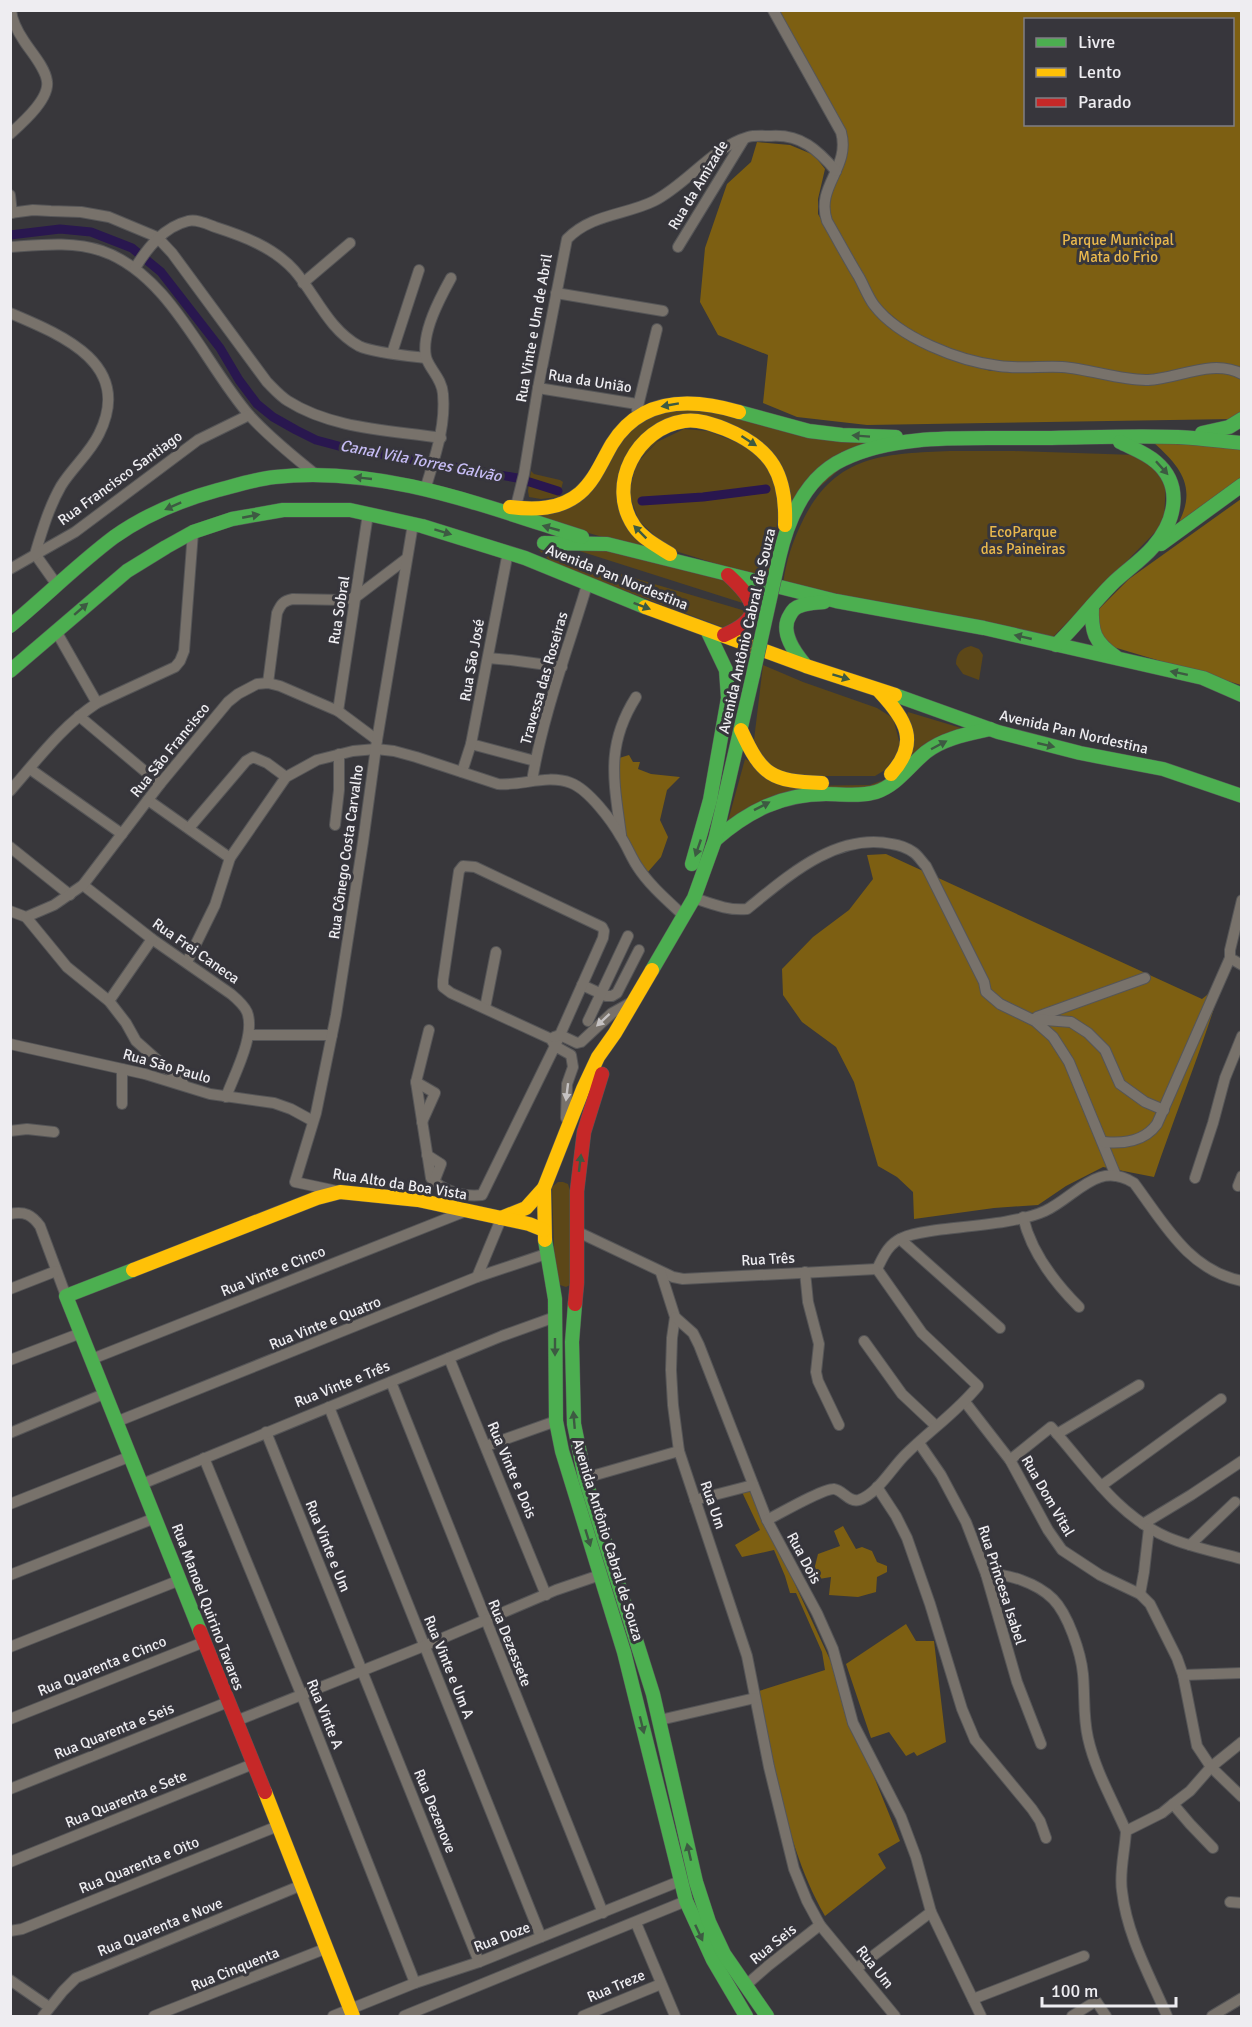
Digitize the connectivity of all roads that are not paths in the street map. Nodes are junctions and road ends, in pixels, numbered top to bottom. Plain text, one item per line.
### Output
1 (11, 10) edge
2 (773, 10) edge
3 (10, 134) edge
4 (744, 139) junction
5 (836, 171) junction
6 (10, 195) edge
7 (11, 213) edge
8 (157, 237) junction
9 (350, 243) dead end
10 (10, 247) edge
11 (678, 247) dead end
12 (140, 260) junction
13 (419, 270) dead end
14 (451, 278) dead end
15 (303, 282) junction
16 (556, 293) junction
17 (663, 311) dead end
18 (11, 313) edge
19 (657, 329) dead end
20 (392, 353) junction
21 (426, 358) junction
22 (1240, 373) edge
23 (538, 388) junction
24 (637, 410) junction
25 (249, 415) junction
26 (1242, 420) edge
27 (1178, 437) junction
28 (441, 438) junction
29 (920, 439) junction
30 (1113, 439) junction
31 (1242, 443) edge
32 (317, 475) junction
33 (1242, 485) edge
34 (424, 490) junction
35 (515, 512) junction
36 (368, 514) junction
37 (413, 524) junction
38 (487, 531) dead end
39 (194, 532) junction
40 (784, 537) junction
41 (544, 543) dead end
42 (607, 544) junction
43 (508, 552) junction
44 (35, 554) junction
45 (406, 559) junction
46 (688, 564) junction
47 (1135, 564) junction
48 (543, 565) junction
49 (10, 568) edge
50 (728, 574) junction
51 (57, 585) junction
52 (588, 585) junction
53 (356, 597) junction
54 (836, 600) junction
55 (1092, 606) junction
56 (32, 620) junction
57 (707, 630) junction
58 (56, 631) junction
59 (724, 635) junction
60 (19, 639) edge
61 (1056, 645) junction
62 (488, 658) junction
63 (1121, 660) junction
64 (806, 666) junction
65 (562, 667) junction
66 (10, 671) edge
67 (268, 683) junction
68 (877, 688) junction
69 (1239, 693) edge
70 (636, 697) dead end
71 (97, 703) junction
72 (338, 711) junction
73 (79, 716) junction
74 (990, 729) junction
75 (741, 730) junction
76 (471, 744) junction
77 (376, 745) junction
78 (339, 754) junction
79 (535, 761) junction
80 (30, 769) junction
81 (462, 772) junction
82 (286, 777) junction
83 (532, 781) junction
84 (160, 784) junction
85 (10, 791) edge
86 (1242, 796) edge
87 (148, 800) junction
88 (335, 825) dead end
89 (189, 828) junction
90 (122, 834) junction
91 (621, 836) junction
92 (715, 840) junction
93 (10, 847) edge
94 (230, 858) junction
95 (83, 885) junction
96 (70, 895) junction
97 (1242, 900) edge
98 (689, 908) junction
99 (10, 911) edge
100 (26, 917) junction
101 (628, 936) dead end
102 (152, 939) junction
103 (639, 950) dead end
104 (496, 952) dead end
105 (1230, 958) junction
106 (187, 962) junction
107 (1242, 965) edge
108 (1145, 978) dead end
109 (582, 985) junction
110 (601, 994) junction
111 (109, 1001) junction
112 (634, 1002) junction
113 (485, 1008) junction
114 (1031, 1019) junction
115 (588, 1021) dead end
116 (429, 1030) dead end
117 (615, 1033) junction
118 (249, 1035) junction
119 (332, 1035) junction
120 (1242, 1036) edge
121 (555, 1040) junction
122 (10, 1044) edge
123 (122, 1069) junction
124 (416, 1082) junction
125 (192, 1090) junction
126 (226, 1097) junction
127 (122, 1104) dead end
128 (1164, 1110) junction
129 (313, 1121) junction
130 (422, 1122) junction
131 (567, 1129) junction
132 (10, 1131) edge
133 (54, 1132) dead end
134 (1104, 1142) junction
135 (1116, 1176) junction
136 (1195, 1178) dead end
137 (295, 1182) joint
138 (544, 1188) junction
139 (577, 1191) junction
140 (340, 1192) junction
141 (466, 1211) junction
142 (10, 1214) edge
143 (1023, 1217) junction
144 (501, 1219) junction
145 (544, 1230) junction
146 (578, 1232) junction
147 (900, 1239) junction
148 (546, 1254) junction
149 (877, 1269) junction
150 (56, 1271) junction
151 (805, 1272) junction
152 (661, 1273) junction
153 (477, 1277) junction
154 (1242, 1281) edge
155 (552, 1283) junction
156 (577, 1283) junction
157 (10, 1289) edge
158 (66, 1296) junction
159 (1079, 1307) dead end
160 (555, 1317) junction
161 (675, 1317) junction
162 (1000, 1328) dead end
163 (81, 1333) junction
164 (864, 1341) dead end
165 (449, 1358) junction
166 (92, 1359) junction
167 (10, 1360) edge
168 (391, 1382) junction
169 (1139, 1385) dead end
170 (106, 1394) junction
171 (1221, 1399) dead end
172 (964, 1402) junction
173 (329, 1407) junction
174 (556, 1421) junction
175 (116, 1422) junction
176 (839, 1425) dead end
177 (936, 1426) junction
178 (10, 1432) edge
179 (266, 1432) junction
180 (1057, 1434) junction
181 (919, 1443) junction
182 (486, 1446) junction
183 (680, 1451) junction
184 (131, 1456) junction
185 (204, 1458) junction
186 (1010, 1460) junction
187 (1242, 1461) edge
188 (585, 1478) junction
189 (142, 1484) junction
190 (753, 1485) junction
191 (1101, 1486) junction
192 (877, 1487) junction
193 (696, 1500) junction
194 (1235, 1502) dead end
195 (10, 1504) edge
196 (155, 1518) junction
197 (767, 1520) junction
198 (1146, 1526) junction
199 (1191, 1545) junction
200 (1242, 1559) edge
201 (986, 1574) junction
202 (10, 1575) edge
203 (600, 1575) junction
204 (180, 1581) junction
205 (1140, 1594) junction
206 (546, 1595) junction
207 (485, 1621) junction
208 (204, 1641) junction
209 (424, 1646) junction
210 (10, 1647) edge
211 (362, 1671) junction
212 (1242, 1673) edge
213 (1183, 1675) junction
214 (302, 1696) junction
215 (755, 1698) junction
216 (228, 1702) junction
217 (10, 1719) edge
218 (660, 1720) junction
219 (236, 1721) junction
220 (1242, 1742) edge
221 (1041, 1744) dead end
222 (253, 1764) junction
223 (1211, 1767) junction
224 (10, 1789) edge
225 (1242, 1797) edge
226 (1173, 1804) junction
227 (278, 1826) junction
228 (1126, 1831) junction
229 (1046, 1838) dead end
230 (1213, 1848) dead end
231 (10, 1862) edge
232 (680, 1881) junction
233 (302, 1885) junction
234 (686, 1901) junction
235 (1230, 1902) dead end
236 (1242, 1903) edge
237 (931, 1911) junction
238 (603, 1913) junction
239 (636, 1923) junction
240 (820, 1925) junction
241 (10, 1931) edge
242 (541, 1937) junction
243 (327, 1948) junction
244 (1084, 1956) dead end
245 (479, 1962) junction
246 (857, 1968) junction
247 (10, 1980) edge
248 (415, 1983) junction
249 (661, 1984) junction
250 (745, 1986) junction
251 (1242, 1998) edge
252 (974, 1999) junction
253 (46, 2012) edge
254 (351, 2013) edge
255 (154, 2016) edge
256 (333, 2016) edge
257 (404, 2016) edge
258 (583, 2016) edge
259 (675, 2016) edge
260 (746, 2016) edge
261 (767, 2016) edge
262 (895, 2016) edge
263 (981, 2016) edge
264 (1072, 2016) edge
265 (1106, 2016) edge
266 (1167, 2016) edge
267 (1212, 2016) edge

1 - 3 street
2 - 5 street
4 - 5 street, Rua Vinte e Um de Abril
4 - 11 street, Rua da Amizade
4 - 16 street, Rua Vinte e Um de Abril
5 - 22 street
6 - 7 street
7 - 8 street
8 - 12 street
8 - 15 street
8 - 28 street
9 - 15 street
10 - 12 street
12 - 25 street
13 - 20 street
14 - 21 street
15 - 20 street
16 - 17 street
16 - 23 street, Rua Vinte e Um de Abril
18 - 44 street
19 - 24 street
20 - 21 street
21 - 28 street
23 - 24 street, Rua da União
23 - 35 street, Rua Vinte e Um de Abril
29 -> 24 main road
24 - 35 main road
25 - 32 street
25 - 44 street, Rua Francisco Santiago
26 - 27 main road, Avenida Antônio Cabral de Souza
27 - 30 main road, Avenida Antônio Cabral de Souza
27 - 31 main road, Avenida Antônio Cabral de Souza
28 - 34 street
29 - 30 main road, Avenida Antônio Cabral de Souza
29 - 40 main road, Avenida Antônio Cabral de Souza
30 -> 47 main road
34 -> 32 main road, Avenida Pan Nordestina
32 -> 51 main road, Avenida Pan Nordestina
33 - 47 main road
34 - 35 main road, Avenida Pan Nordestina
42 -> 35 main road, Avenida Pan Nordestina
36 - 37 main road, Avenida Pan Nordestina
39 -> 36 main road, Avenida Pan Nordestina
36 - 53 street, Rua Sobral
37 -> 43 main road, Avenida Pan Nordestina
37 - 45 street, Rua Cônego Costa Carvalho
38 - 48 main road
58 -> 39 main road, Avenida Pan Nordestina
39 - 71 street
46 -> 40 main road
40 - 75 main road, Avenida Antônio Cabral de Souza, bridge
41 - 42 main road
42 - 46 main road
43 - 48 main road, Avenida Pan Nordestina
43 - 62 street, Rua São José
44 - 49 street, Rua Francisco Santiago
44 - 51 street
45 - 53 street
45 - 77 street, Rua Cônego Costa Carvalho
46 - 50 main road
47 - 55 main road
48 - 52 main road, Avenida Pan Nordestina
50 - 54 main road
50 - 59 main road
51 - 56 main road, Avenida Pan Nordestina
52 -> 57 main road, Avenida Pan Nordestina
52 - 65 street, Travessa das Roseiras
53 - 67 street
53 - 72 street, Rua Sobral
61 -> 54 main road
54 - 64 main road
55 - 61 main road
55 - 63 main road
56 - 58 main road
56 - 60 main road, Avenida Pan Nordestina
57 - 59 main road, Avenida Pan Nordestina
57 -> 98 main road
58 - 60 main road, Avenida Pan Nordestina
58 - 71 street
59 - 64 main road, Avenida Pan Nordestina
60 - 66 main road, Avenida Pan Nordestina
61 - 63 main road
62 - 65 street
62 - 76 street, Rua São José
69 -> 63 main road
64 -> 68 main road, Avenida Pan Nordestina
65 - 79 street, Travessa das Roseiras
67 - 72 street
67 - 84 street, Rua São Francisco
68 - 74 main road, Avenida Pan Nordestina
68 - 75 main road
70 - 91 street
71 - 73 street
72 - 77 street
73 - 80 street
73 - 84 street
74 -> 86 main road, Avenida Pan Nordestina
92 -> 74 main road
75 - 92 main road, Avenida Antônio Cabral de Souza
76 - 79 street
76 - 81 street, Rua São José
77 - 78 street
77 - 81 street
77 - 119 street, Rua Cônego Costa Carvalho
78 - 82 street
78 - 88 street
79 - 83 street, Travessa das Roseiras
80 - 85 street
80 - 90 street
81 - 83 street
82 - 89 street
82 - 94 street
83 - 91 street
84 - 87 street, Rua São Francisco
87 - 89 street
87 - 90 street, Rua São Francisco
89 - 94 street
90 - 95 street, Rua São Francisco
91 - 98 street
92 - 98 main road, Avenida Antônio Cabral de Souza
93 - 96 street
94 - 106 street
95 - 96 street, Rua São Francisco
95 - 102 street, Rua Frei Caneca
96 - 100 street, Rua São Francisco
97 - 105 street
98 - 112 main road, Avenida Antônio Cabral de Souza
98 - 114 street
99 - 100 street
100 - 111 street
101 - 110 street
102 - 106 street, Rua Frei Caneca
102 - 111 street
103 - 110 street
104 - 113 street
105 - 107 street
105 - 128 street
106 - 118 street, Rua Frei Caneca
108 - 114 street
109 - 110 street
109 - 113 street
109 - 121 street
110 - 115 street
111 - 125 street
112 - 117 main road, Avenida Antônio Cabral de Souza
112 -> 121 street
113 - 121 street
114 - 128 street
114 - 134 street
116 - 124 street
117 - 131 main road, Avenida Antônio Cabral de Souza
139 -> 117 main road, Avenida Antônio Cabral de Souza
118 - 119 street
118 - 126 street
119 - 129 street, Rua Cônego Costa Carvalho
120 - 136 street
121 - 130 street
121 -> 131 street
122 - 123 street, Rua São Paulo
123 - 125 street, Rua São Paulo
123 - 127 street
124 - 130 street
124 - 130 street
125 - 126 street, Rua São Paulo
126 - 129 street, Rua São Paulo
128 - 134 street
129 - 137 street, Rua Cônego Costa Carvalho
131 - 138 main road, Avenida Antônio Cabral de Souza
132 - 133 street
134 - 135 street
135 - 143 street
135 - 154 street
137 - 140 street, Rua Alto da Boa Vista
138 - 139 main road
138 - 144 main road
138 - 145 main road, Avenida Antônio Cabral de Souza
139 - 146 main road, Avenida Antônio Cabral de Souza
140 - 141 main road, Rua Alto da Boa Vista
140 - 158 main road
141 - 144 main road, Rua Alto da Boa Vista
141 - 166 street, Rua Vinte e Cinco
142 - 150 street, Rua Manoel Quirino Tavares
143 - 147 street
143 - 159 street
144 - 145 main road, Rua Alto da Boa Vista
144 - 153 street
145 - 148 main road, Avenida Antônio Cabral de Souza
146 - 152 street, Rua Três
146 - 156 main road, Avenida Antônio Cabral de Souza
147 - 149 street
147 - 162 street
148 - 153 street, Rua Vinte e Quatro
148 - 155 main road, Avenida Antônio Cabral de Souza
149 - 151 street, Rua Três
149 - 172 street
150 - 157 street
150 - 158 street, Rua Manoel Quirino Tavares
151 - 152 street, Rua Três
151 - 176 street
152 - 161 street
153 - 175 street, Rua Vinte e Quatro
155 - 156 main road
155 - 160 main road, Avenida Antônio Cabral de Souza
188 -> 156 main road, Avenida Antônio Cabral de Souza
158 - 163 main road, Rua Manoel Quirino Tavares
160 - 165 street, Rua Vinte e Três
160 -> 174 main road, Avenida Antônio Cabral de Souza
161 - 183 street, Rua Um
161 - 190 street, Rua Dois
163 - 166 main road, Rua Manoel Quirino Tavares
163 - 167 street
164 - 177 street
165 - 168 street, Rua Vinte e Três
165 - 182 street, Rua Vinte e Dois
166 - 170 main road, Rua Manoel Quirino Tavares
168 - 173 street, Rua Vinte e Três
168 - 207 street, Rua Dezessete
169 - 180 street
170 - 175 main road, Rua Manoel Quirino Tavares
170 - 178 street
171 - 191 street
172 - 177 street
172 - 186 street, Rua Dom Vital
173 - 179 street, Rua Vinte e Três
173 - 209 street, Rua Vinte e Um A
174 - 182 street
174 -> 203 main road, Avenida Antônio Cabral de Souza
175 - 184 main road, Rua Manoel Quirino Tavares
177 - 181 street
179 - 185 street, Rua Vinte e Três
179 - 211 street, Rua Vinte e Um
180 - 186 street
180 - 191 street
181 - 192 street
181 - 201 street, Rua Princesa Isabel
182 - 206 street, Rua Vinte e Dois
183 - 188 street
183 - 193 street, Rua Um
184 - 189 main road, Rua Manoel Quirino Tavares
184 - 195 street
185 - 189 street, Rua Vinte e Três
185 - 214 street, Rua Vinte A
186 - 205 street, Rua Dom Vital
187 - 198 street
188 - 218 main road, Avenida Antônio Cabral de Souza
189 - 196 main road, Rua Manoel Quirino Tavares
190 - 193 street
190 - 197 street, Rua Dois
191 - 198 street
192 - 197 street
192 - 229 street
193 - 215 street, Rua Um
194 - 199 street
196 - 202 street
196 - 204 main road, Rua Manoel Quirino Tavares
197 - 237 street, Rua Dois
198 - 199 street
198 - 205 street
199 - 200 street
201 - 221 street, Rua Princesa Isabel
201 - 228 street
203 - 206 street
203 -> 232 main road, Avenida Antônio Cabral de Souza
204 - 208 main road, Rua Manoel Quirino Tavares
204 - 210 street
205 - 213 street, Rua Dom Vital
206 - 207 street
207 - 209 street
207 - 238 street, Rua Dezessete
208 - 216 main road, Rua Manoel Quirino Tavares
208 - 217 street, Rua Quarenta e Cinco
209 - 211 street
209 - 242 street, Rua Vinte e Um A
211 - 214 street
211 - 245 street, Rua Dezenove
212 - 213 street
213 - 223 street, Rua Dom Vital
214 - 219 street
214 - 248 street, Rua Vinte A
215 - 218 street
215 - 240 street, Rua Um
216 - 219 main road, Rua Manoel Quirino Tavares
216 - 224 street, Rua Quarenta e Seis
250 -> 218 main road, Avenida Antônio Cabral de Souza
219 - 222 main road, Rua Manoel Quirino Tavares
220 - 223 street
222 - 227 main road, Rua Manoel Quirino Tavares
222 - 231 street, Rua Quarenta e Sete
223 - 225 street, Rua Dom Vital
223 - 226 street
226 - 228 street
226 - 230 street
227 - 233 main road, Rua Manoel Quirino Tavares
227 - 241 street, Rua Quarenta e Oito
228 - 266 street
232 - 234 main road, Avenida Antônio Cabral de Souza
232 - 238 street, Rua Doze
233 - 243 main road, Rua Manoel Quirino Tavares
233 - 253 street, Rua Quarenta e Nove
234 - 239 street
234 -> 260 main road, Avenida Antônio Cabral de Souza
235 - 236 street
237 - 246 street
237 - 252 street
238 - 242 street, Rua Doze
239 - 249 street
239 - 257 street
240 - 246 street, Rua Um
240 - 250 street, Rua Seis
242 - 245 street, Rua Doze
243 - 254 main road, Rua Manoel Quirino Tavares
243 - 255 street, Rua Cinquenta
244 - 252 street
245 - 248 street, Rua Doze
246 - 262 street, Rua Um
247 - 253 street
248 - 254 street, Rua Doze
249 - 258 street, Rua Treze
249 - 259 street
250 - 261 main road, Avenida Antônio Cabral de Souza
251 - 267 street
252 - 263 street
254 - 256 street, Rua Doze
264 - 265 street

